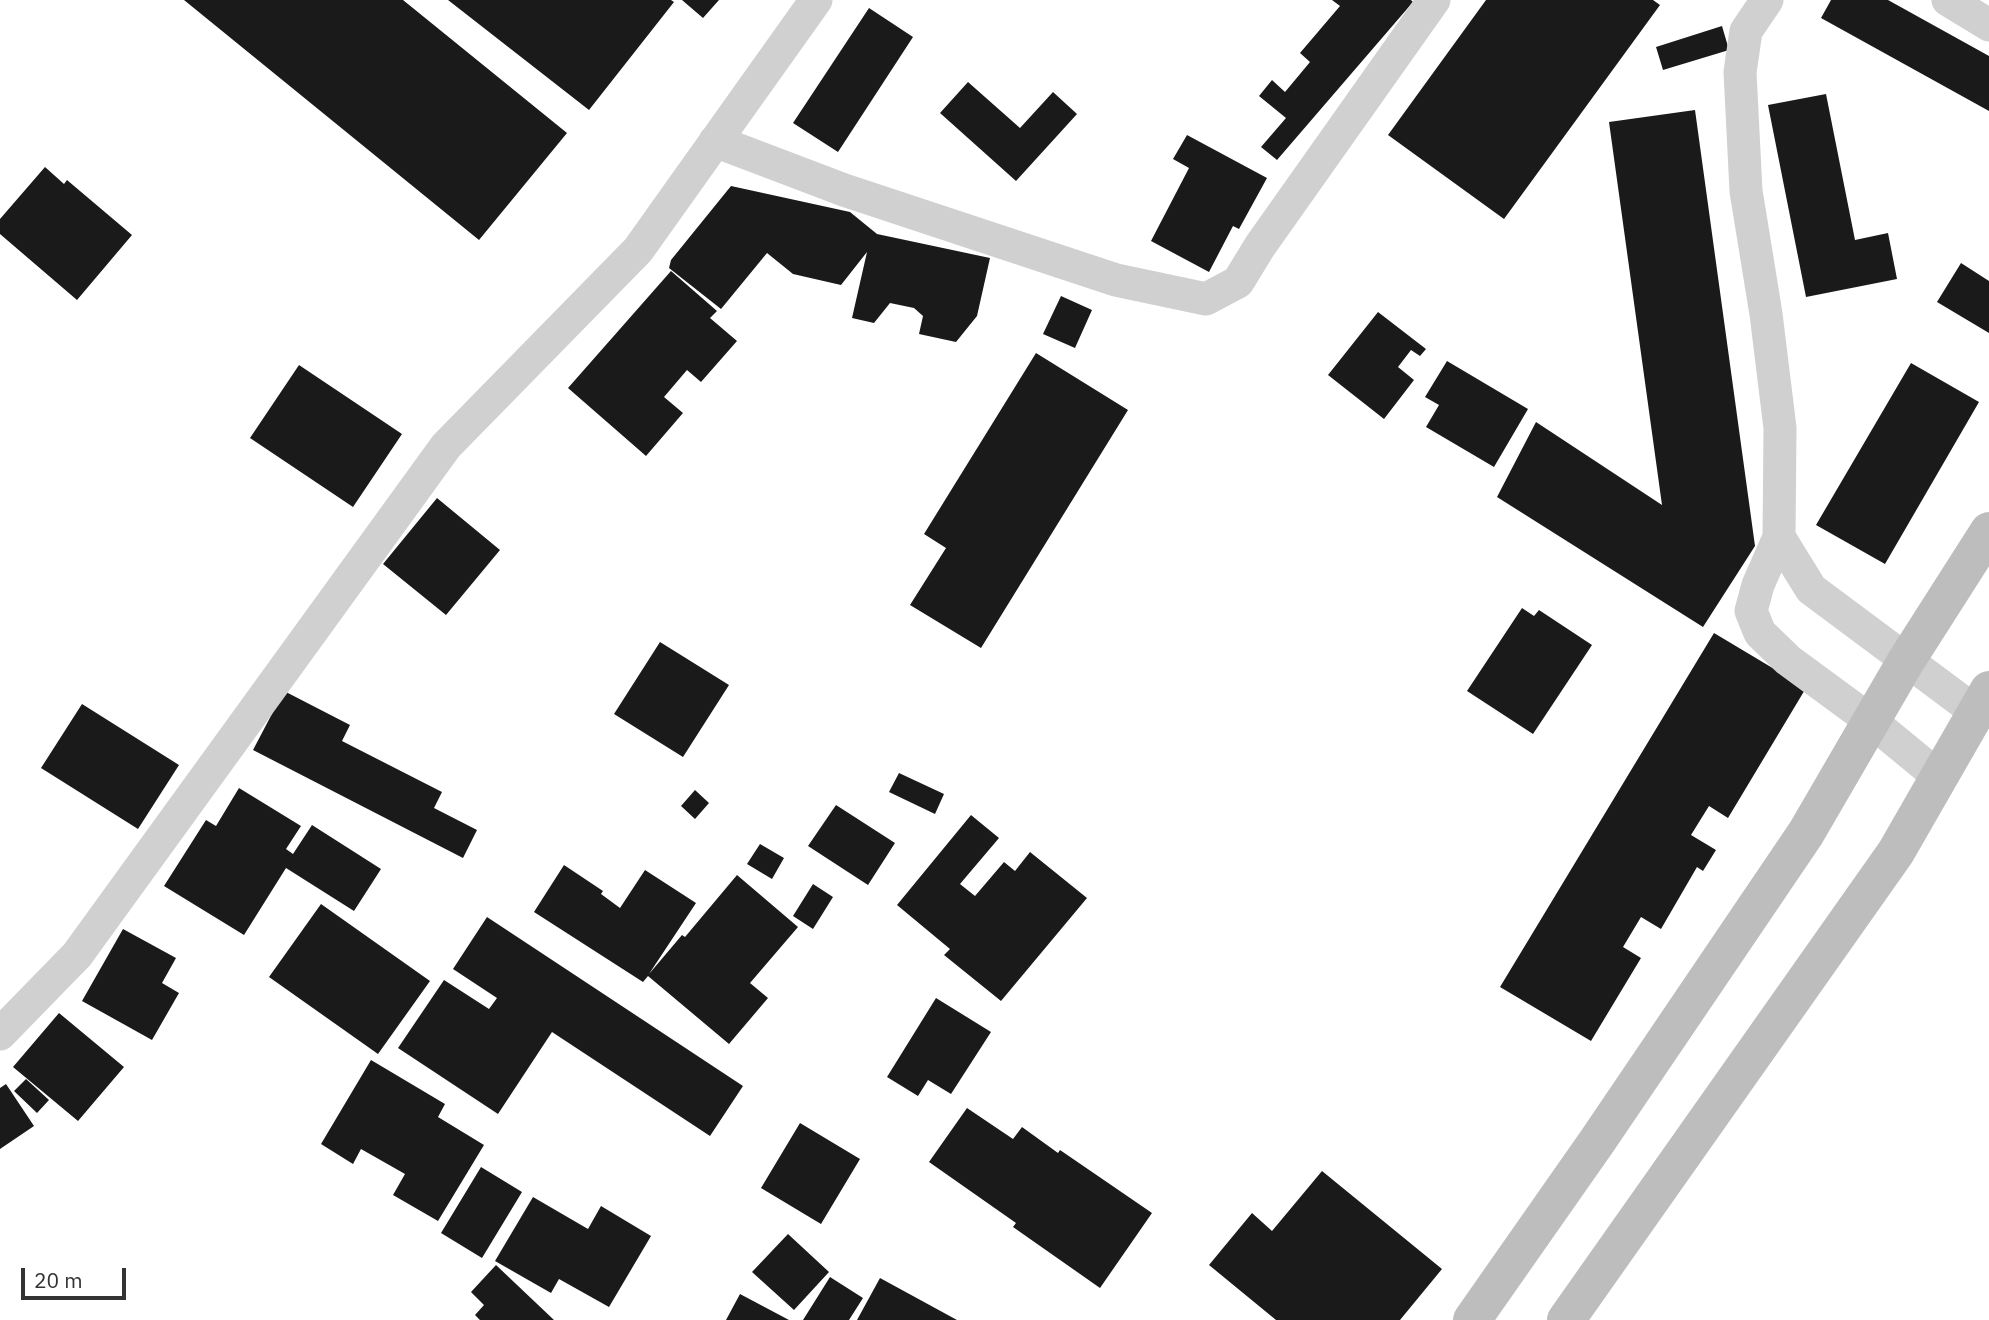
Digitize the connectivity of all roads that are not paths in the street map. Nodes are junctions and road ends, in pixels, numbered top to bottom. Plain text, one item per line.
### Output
1 (816, 0) edge
2 (1434, 0) edge
3 (1767, 0) edge
4 (1948, 0) edge
5 (1745, 15) edge
6 (1989, 25) edge
7 (715, 141) junction
8 (1989, 531) edge
9 (1779, 537) junction
10 (1906, 661) junction
11 (1983, 701) edge
12 (1871, 721) junction
13 (1939, 777) junction
14 (0, 1034) edge
15 (1472, 1320) edge
16 (1566, 1320) edge

1 - 7 street
2 - 7 street
3 - 5 street
4 - 6 street
5 - 9 street
7 - 14 street
8 - 10 main road
9 - 10 street
9 - 12 street
10 - 11 street
10 - 12 main road
11 - 13 main road
12 - 13 street
12 - 15 main road
13 - 16 main road

